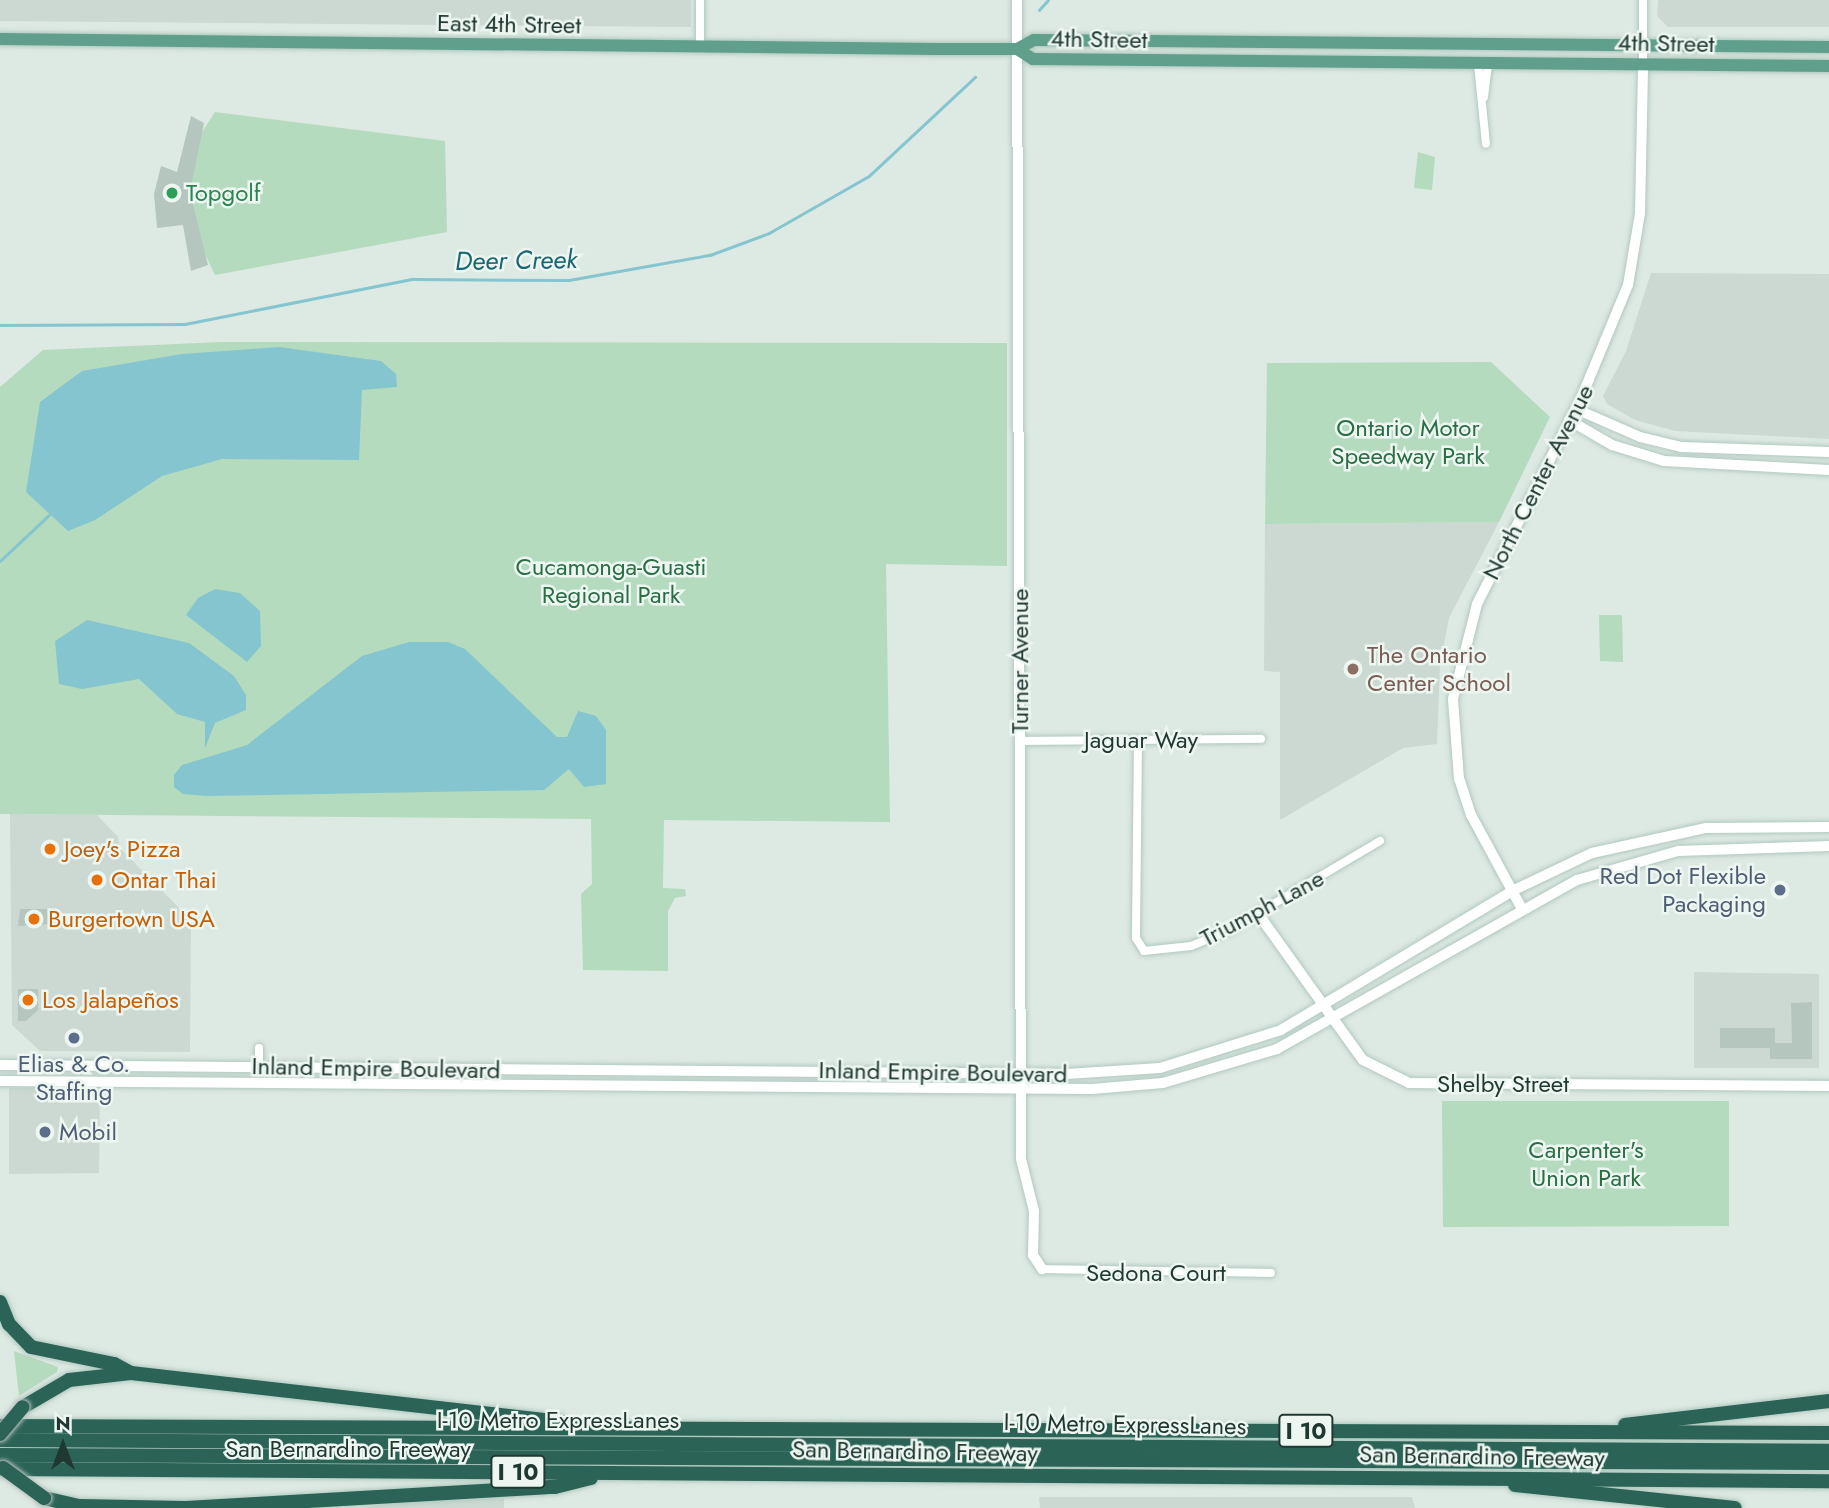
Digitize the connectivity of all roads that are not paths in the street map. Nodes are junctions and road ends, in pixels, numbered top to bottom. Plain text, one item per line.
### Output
1 (700, 0) edge
2 (1017, 0) edge
3 (1643, 0) edge
4 (0, 39) edge
5 (1643, 46) junction
6 (700, 47) junction
7 (1829, 47) edge
8 (1017, 49) junction
9 (1483, 64) junction
10 (1643, 64) junction
11 (1829, 66) edge
12 (1486, 144) dead end
13 (1576, 408) junction
14 (1569, 420) junction
15 (1829, 452) edge
16 (1829, 470) edge
17 (1261, 739) dead end
18 (1138, 740) junction
19 (1020, 741) junction
20 (1829, 827) edge
21 (1381, 841) dead end
22 (1829, 846) edge
23 (1512, 891) junction
24 (1521, 907) junction
25 (1259, 915) junction
26 (1326, 1005) junction
27 (1335, 1020) junction
28 (259, 1048) dead end
29 (0, 1065) edge
30 (259, 1067) junction
31 (1020, 1073) junction
32 (0, 1080) edge
33 (1829, 1086) edge
34 (1020, 1088) junction
35 (1042, 1269) joint
36 (1271, 1273) dead end
37 (0, 1302) edge
38 (131, 1373) junction
39 (1829, 1401) edge
40 (0, 1416) edge
41 (0, 1426) edge
42 (107, 1426) junction
43 (593, 1428) junction
44 (1572, 1432) junction
45 (1829, 1433) edge
46 (0, 1434) edge
47 (0, 1440) edge
48 (1829, 1451) edge
49 (0, 1455) edge
50 (1829, 1463) edge
51 (0, 1464) edge
52 (0, 1469) edge
53 (612, 1473) junction
54 (1486, 1479) junction
55 (1829, 1480) edge
56 (1735, 1508) edge

1 - 6 street
2 - 8 main road, Turner Avenue
3 - 5 street
4 - 6 main road, East 4th Street
5 - 7 main road, 4th Street
5 - 8 main road, 4th Street
5 - 10 street
6 - 8 main road, East 4th Street
8 - 9 main road, 4th Street
8 - 19 main road, Turner Avenue
9 - 10 main road, 4th Street
9 - 12 street
10 - 11 main road, 4th Street
10 - 13 main road, North Center Avenue
13 - 14 main road, North Center Avenue
13 - 15 main road
14 - 16 main road
14 - 23 main road, North Center Avenue
17 - 18 street, Jaguar Way
18 - 19 street, Jaguar Way
18 - 25 street, Triumph Lane
19 - 31 main road, Turner Avenue
20 - 23 main road, Inland Empire Boulevard
21 - 25 street, Triumph Lane
22 - 24 main road, Inland Empire Boulevard
23 - 24 main road, North Center Avenue
23 - 26 main road, Inland Empire Boulevard
24 - 27 main road, Inland Empire Boulevard
25 - 26 main road, Shelby Street
26 - 27 main road, Shelby Street
26 - 31 main road, Inland Empire Boulevard
27 - 33 main road, Shelby Street
27 - 34 main road, Inland Empire Boulevard
28 - 30 street
29 - 30 main road, Inland Empire Boulevard
30 - 31 main road, Inland Empire Boulevard
31 - 34 main road, Turner Avenue
32 - 34 main road, Inland Empire Boulevard
34 - 35 main road, Turner Avenue
35 - 36 street, Sedona Court
37 - 38 highway
38 - 43 highway
38 - 46 highway, bridge
39 - 44 highway
40 - 42 highway
41 - 42 highway, San Bernardino Freeway / I 10
42 - 43 highway, San Bernardino Freeway / I 10
43 - 44 highway, San Bernardino Freeway / I 10
44 - 45 highway, San Bernardino Freeway / I 10
47 - 48 highway, I-10 Metro ExpressLanes
49 - 50 highway, I-10 Metro ExpressLanes
51 - 53 highway, bridge
52 - 53 highway, San Bernardino Freeway / I 10
53 - 54 highway, San Bernardino Freeway / I 10
54 - 55 highway, San Bernardino Freeway / I 10
54 - 56 highway

